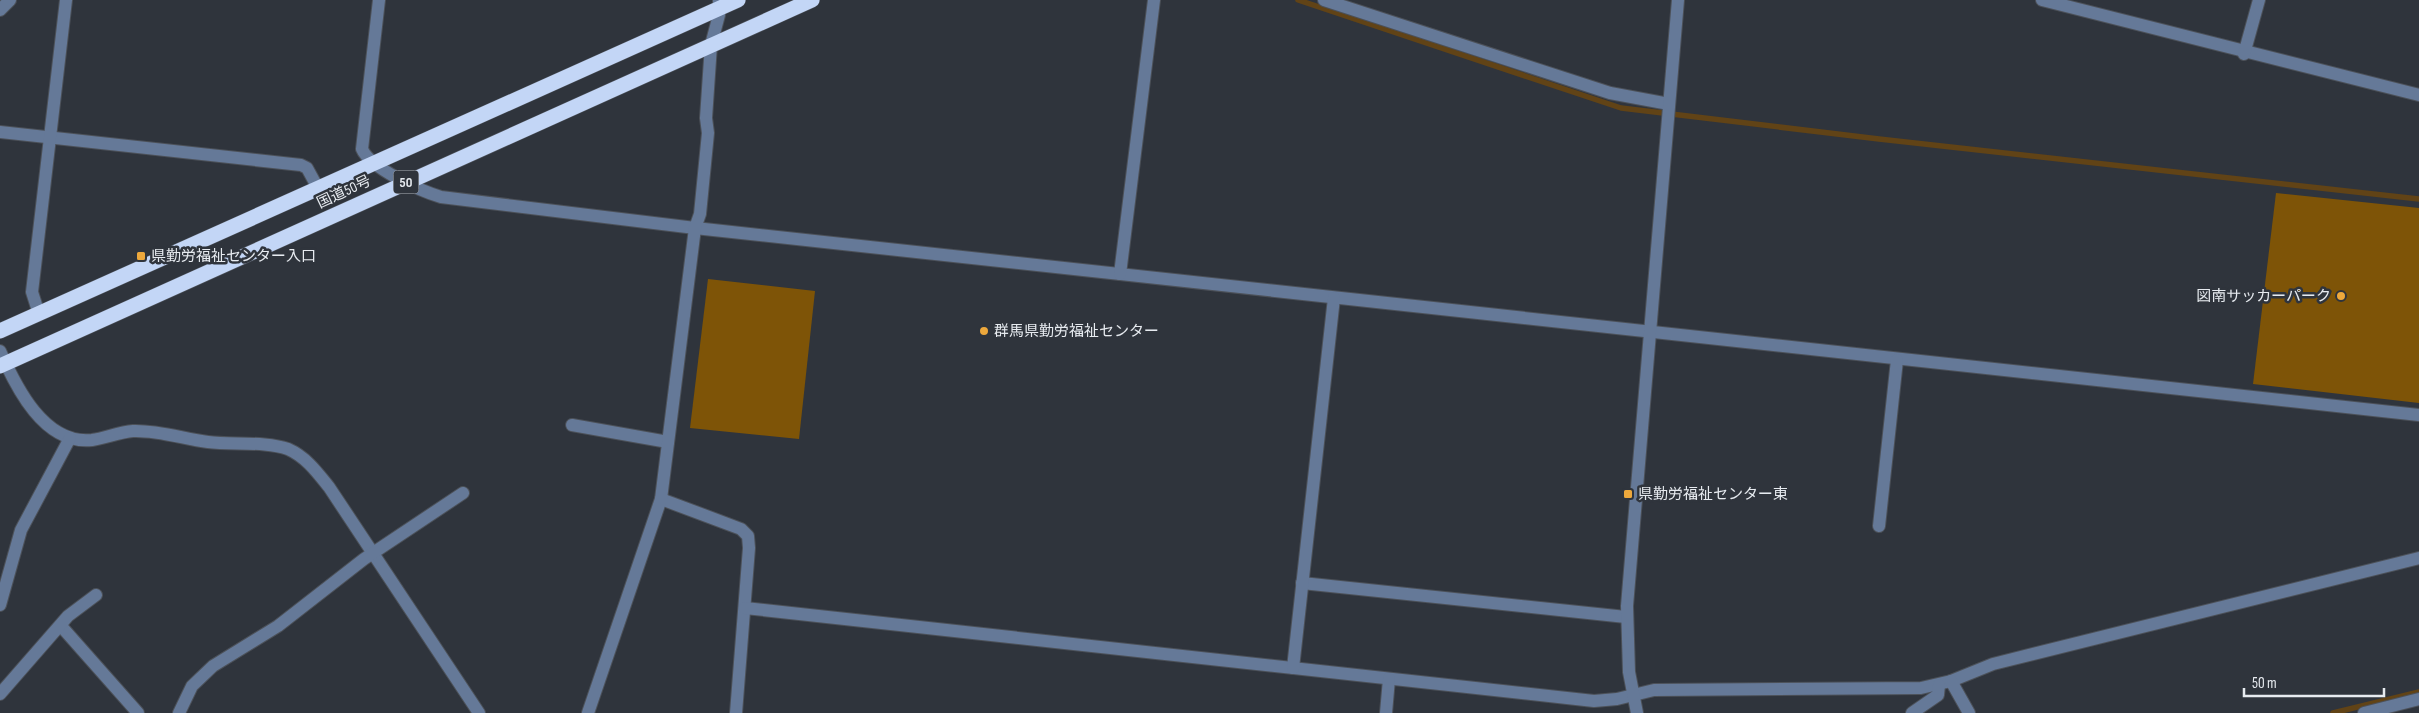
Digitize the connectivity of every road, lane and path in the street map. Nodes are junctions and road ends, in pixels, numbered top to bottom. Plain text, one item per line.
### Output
1 (10, 0) edge
2 (66, 0) edge
3 (378, 0) edge
4 (738, 0) edge
5 (812, 0) edge
6 (1154, 0) edge
7 (1324, 0) edge
8 (1678, 0) edge
9 (2042, 0) edge
10 (2259, 0) edge
11 (719, 4) edge
12 (0, 10) edge
13 (711, 45) junction
14 (2244, 53) junction
15 (2419, 95) edge
16 (1669, 104) junction
17 (0, 132) edge
18 (49, 138) junction
19 (375, 163) junction
20 (406, 182) junction
21 (319, 190) junction
22 (695, 228) junction
23 (1120, 274) junction
24 (1334, 298) junction
25 (39, 314) junction
26 (0, 331) edge
27 (1649, 332) junction
28 (2, 360) edge
29 (1897, 360) junction
30 (2419, 415) edge
31 (572, 425) dead end
32 (70, 438) junction
33 (668, 442) junction
34 (462, 493) dead end
35 (661, 499) junction
36 (1879, 526) dead end
37 (373, 555) junction
38 (2419, 558) edge
39 (1302, 583) junction
40 (96, 594) dead end
41 (0, 605) edge
42 (745, 608) junction
43 (1626, 617) junction
44 (61, 626) junction
45 (1293, 668) junction
46 (1390, 678) junction
47 (1945, 683) junction
48 (0, 694) edge
49 (1633, 696) junction
50 (2419, 700) edge
51 (138, 713) edge
52 (179, 713) edge
53 (480, 713) edge
54 (588, 713) edge
55 (736, 713) edge
56 (1386, 713) edge
57 (1637, 713) edge
58 (1912, 713) edge
59 (1969, 713) edge
60 (2364, 713) edge

1 - 12 street
2 - 18 street
3 - 19 street
4 - 11 highway, 国道50号 / 50
5 - 13 highway, 国道50号 / 50
6 - 23 street
7 - 16 street
8 - 16 street
9 - 14 street
10 - 14 street
11 - 13 street
11 - 19 highway, 国道50号 / 50
13 - 20 highway, 国道50号 / 50
13 - 22 street
14 - 15 street
16 - 27 street
17 - 18 street
18 - 21 street
18 - 25 street
19 - 20 street
19 - 21 highway, 国道50号 / 50
20 - 22 street
20 - 28 highway, 国道50号 / 50
21 - 25 highway, 国道50号 / 50
22 - 23 street
22 - 33 street
23 - 24 street
24 - 27 street
24 - 39 street
25 - 26 highway, 国道50号 / 50
27 - 29 street
27 - 43 street
28 - 32 street
29 - 30 street
29 - 36 street
31 - 33 street
32 - 37 street
32 - 41 street
33 - 35 street
34 - 37 street
35 - 42 street
35 - 54 street
37 - 52 street
37 - 53 street
38 - 47 street
39 - 43 street
39 - 45 street
40 - 44 street
42 - 45 street
42 - 55 street
43 - 49 street
44 - 48 street
44 - 51 street
45 - 46 street
46 - 49 street
46 - 56 street
47 - 49 street
47 - 58 street
47 - 59 street
49 - 57 street
50 - 60 street

